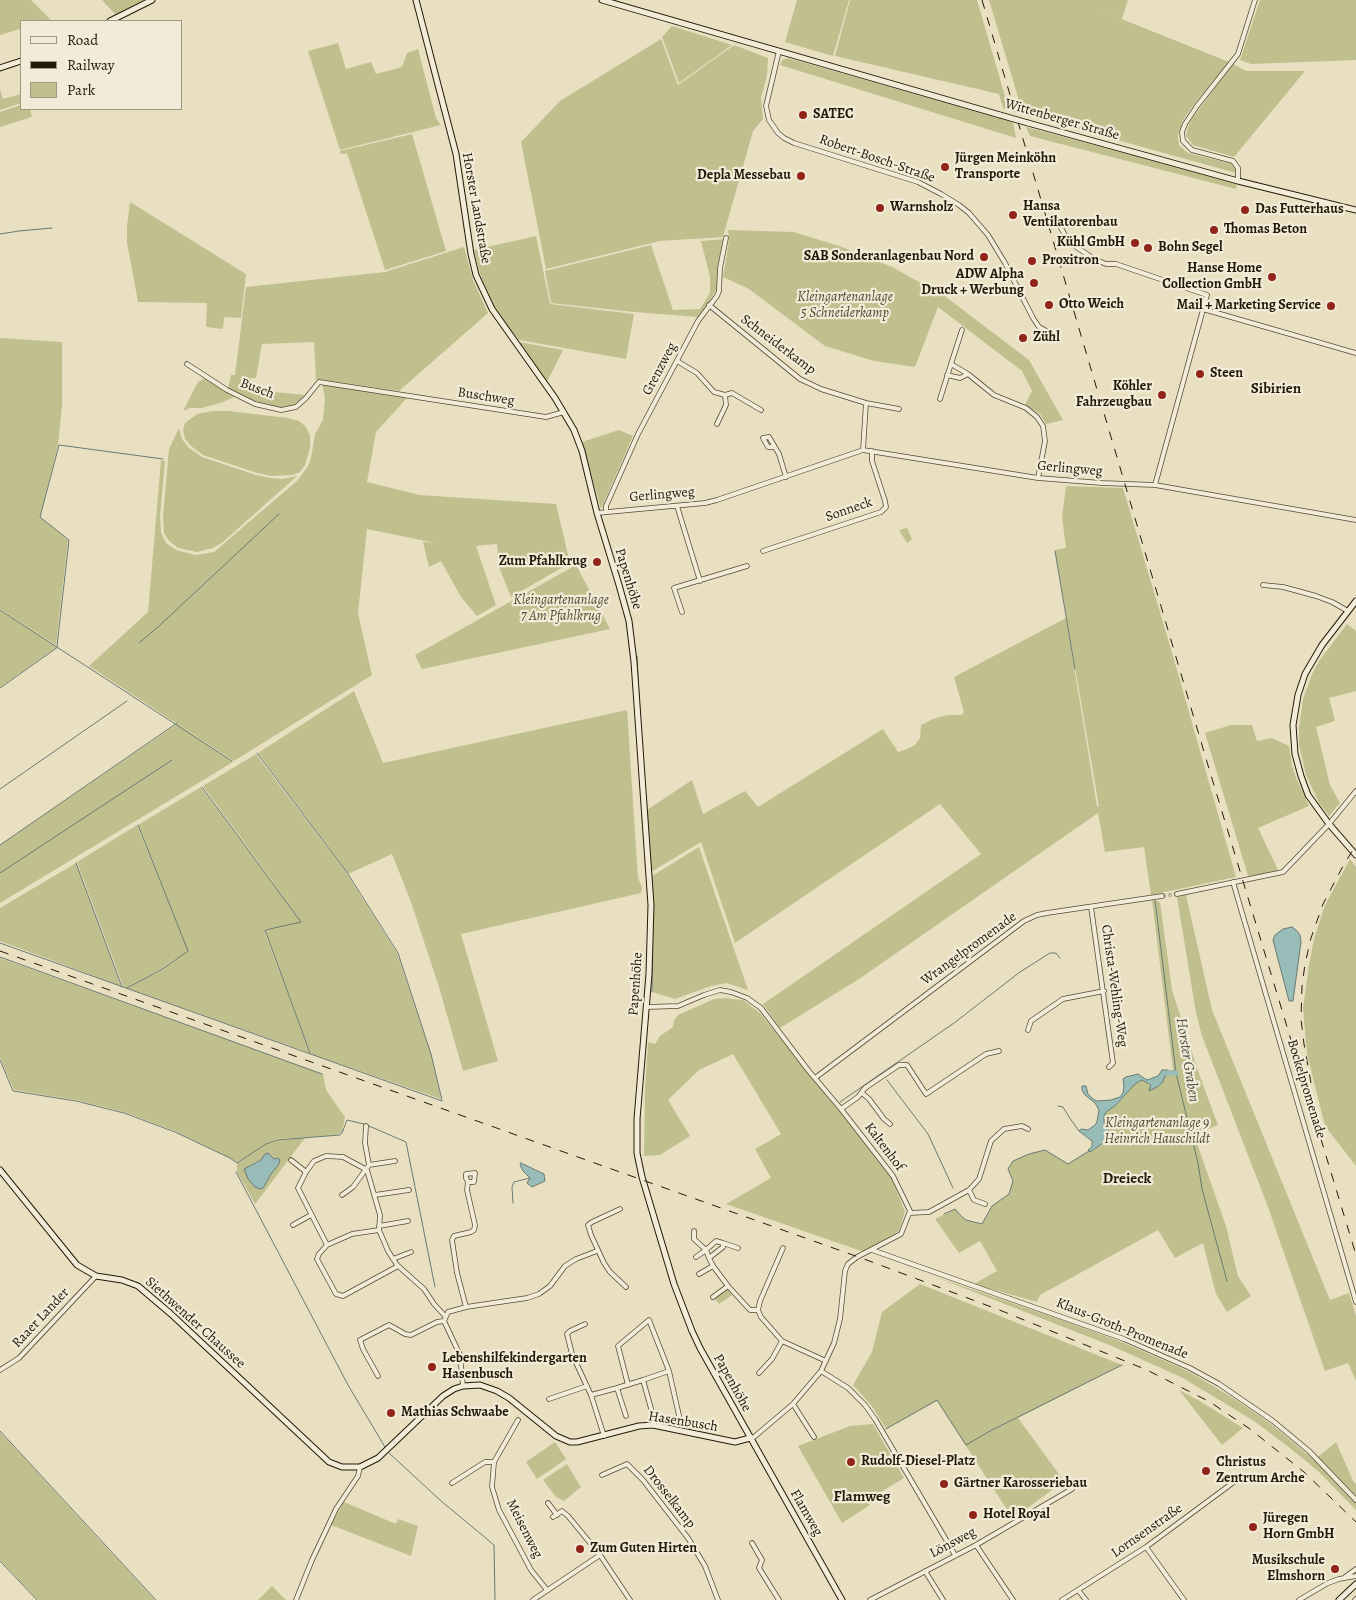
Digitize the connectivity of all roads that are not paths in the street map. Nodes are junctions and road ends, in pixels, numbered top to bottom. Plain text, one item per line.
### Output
1 (152, 0) edge
2 (416, 0) edge
3 (602, 0) edge
4 (1255, 0) edge
5 (112, 20) edge
6 (779, 51) junction
7 (20, 61) edge
8 (0, 68) edge
9 (1238, 181) junction
10 (1356, 210) edge
11 (1061, 228) dead end
12 (726, 238) dead end
13 (709, 305) junction
14 (1203, 309) junction
15 (962, 330) dead end
16 (1048, 332) dead end
17 (1356, 353) edge
18 (677, 361) junction
19 (187, 364) dead end
20 (951, 364) junction
21 (968, 374) junction
22 (947, 375) junction
23 (405, 395) joint
24 (726, 395) junction
25 (940, 399) dead end
26 (866, 403) junction
27 (899, 409) dead end
28 (761, 410) dead end
29 (564, 412) junction
30 (717, 424) dead end
31 (774, 447) dead end
32 (863, 450) junction
33 (872, 451) junction
34 (786, 477) junction
35 (1038, 478) junction
36 (1155, 485) junction
37 (676, 506) junction
38 (606, 511) junction
39 (597, 513) junction
40 (1356, 520) edge
41 (763, 551) dead end
42 (747, 566) dead end
43 (700, 581) junction
44 (1263, 585) dead end
45 (1356, 601) edge
46 (682, 612) dead end
47 (1348, 612) junction
48 (1356, 791) edge
49 (1329, 824) junction
50 (1356, 855) edge
51 (1233, 882) junction
52 (1177, 894) tunnel mouth
53 (1162, 896) tunnel mouth
54 (1092, 907) junction
55 (1104, 991) junction
56 (646, 1007) junction
57 (1028, 1030) dead end
58 (999, 1050) dead end
59 (1109, 1067) dead end
60 (814, 1078) junction
61 (862, 1093) junction
62 (841, 1109) junction
63 (890, 1124) dead end
64 (366, 1126) dead end
65 (1028, 1129) dead end
66 (291, 1160) dead end
67 (395, 1161) dead end
68 (368, 1167) junction
69 (0, 1170) edge
70 (306, 1172) junction
71 (468, 1182) dead end
72 (409, 1190) dead end
73 (969, 1190) junction
74 (342, 1195) dead end
75 (375, 1195) junction
76 (986, 1204) dead end
77 (620, 1209) dead end
78 (910, 1213) junction
79 (311, 1215) junction
80 (586, 1220) dead end
81 (408, 1221) dead end
82 (293, 1224) dead end
83 (588, 1225) junction
84 (379, 1228) junction
85 (694, 1231) dead end
86 (723, 1243) junction
87 (327, 1245) junction
88 (738, 1248) dead end
89 (783, 1248) dead end
90 (706, 1250) junction
91 (872, 1250) junction
92 (597, 1251) junction
93 (411, 1252) dead end
94 (696, 1257) dead end
95 (710, 1258) junction
96 (393, 1259) junction
97 (398, 1266) junction
98 (713, 1266) junction
99 (699, 1274) dead end
100 (96, 1276) junction
101 (728, 1286) junction
102 (626, 1288) dead end
103 (713, 1297) dead end
104 (1356, 1302) edge
105 (466, 1307) junction
106 (758, 1310) junction
107 (444, 1318) junction
108 (585, 1324) dead end
109 (782, 1341) junction
110 (826, 1362) junction
111 (0, 1370) edge
112 (669, 1371) junction
113 (821, 1371) junction
114 (759, 1373) dead end
115 (378, 1376) dead end
116 (643, 1380) junction
117 (628, 1385) junction
118 (464, 1386) junction
119 (587, 1386) junction
120 (617, 1388) junction
121 (591, 1395) junction
122 (549, 1398) dead end
123 (792, 1404) junction
124 (652, 1412) dead end
125 (626, 1416) dead end
126 (518, 1420) dead end
127 (680, 1420) dead end
128 (604, 1436) junction
129 (814, 1437) dead end
130 (750, 1438) junction
131 (494, 1462) junction
132 (360, 1467) junction
133 (602, 1475) dead end
134 (1242, 1476) dead end
135 (452, 1483) dead end
136 (1072, 1489) dead end
137 (1356, 1500) edge
138 (548, 1503) dead end
139 (752, 1543) dead end
140 (976, 1545) junction
141 (1146, 1547) junction
142 (600, 1555) junction
143 (955, 1555) junction
144 (1356, 1569) edge
145 (925, 1570) junction
146 (1356, 1576) edge
147 (1346, 1577) junction
148 (1356, 1584) edge
149 (547, 1590) junction
150 (1078, 1590) junction
151 (296, 1600) edge
152 (533, 1600) edge
153 (630, 1600) edge
154 (718, 1600) edge
155 (779, 1600) edge
156 (842, 1600) edge
157 (870, 1600) edge
158 (942, 1600) edge
159 (1013, 1600) edge
160 (1062, 1600) edge
161 (1086, 1600) edge
162 (1184, 1600) edge
163 (1300, 1600) edge
164 (1339, 1600) edge

1 - 5 main road
2 - 29 main road, Horster Landstraße
3 - 6 main road, Wittenberger Straße
4 - 9 street
6 - 9 main road, Wittenberger Straße, bridge
6 - 16 street, Robert-Bosch-Straße
7 - 8 main road
9 - 10 main road, Wittenberger Straße
11 - 14 street
12 - 13 street, Grenzweg
13 - 18 street, Grenzweg
13 - 26 street, Schneiderkamp
14 - 17 street
14 - 36 street
15 - 20 street
18 - 24 street
18 - 38 street, Grenzweg
19 - 23 street, Busch
20 - 21 street
20 - 22 street
21 - 22 street
21 - 35 street
22 - 25 street
23 - 29 street, Buschweg
24 - 28 street
24 - 30 street
26 - 27 street, Schneiderkamp
26 - 32 street
29 - 39 main road, Horster Landstraße
31 - 34 street
32 - 33 street, Gerlingweg
32 - 34 street, Gerlingweg
33 - 35 street, Gerlingweg
33 - 41 street, Sonneck
34 - 37 street, Gerlingweg
35 - 36 street, Gerlingweg
36 - 40 street, Gerlingweg
37 - 38 street, Gerlingweg
37 - 43 street
38 - 39 street, Gerlingweg
39 - 56 main road, Papenhöhe
42 - 43 street
43 - 46 street
44 - 47 street
45 - 47 main road
47 - 49 main road
48 - 49 street
49 - 50 main road
49 - 51 street
51 - 52 street
51 - 104 street, Bockelpromenade
53 - 54 street, Wrangelpromenade
54 - 55 street, Christa-Wehling-Weg
54 - 60 street, Wrangelpromenade
55 - 57 street
55 - 59 street, Christa-Wehling-Weg
56 - 60 street, Kaltenhof
56 - 130 main road, Papenhöhe
58 - 61 street
60 - 62 street, Kaltenhof
61 - 62 street
61 - 63 street
62 - 78 street, Kaltenhof
64 - 68 street
65 - 73 street
66 - 70 street
67 - 68 street
68 - 70 street
68 - 74 street
68 - 75 street
69 - 100 main road, Siethwender Chaussee
70 - 79 street
71 - 105 street
72 - 75 street
73 - 76 street
73 - 78 street
75 - 84 street
77 - 83 street
78 - 91 street
79 - 82 street
79 - 87 street
80 - 83 street
81 - 84 street
83 - 92 street
84 - 87 street
84 - 96 street
85 - 90 street
86 - 88 street
86 - 90 street
86 - 95 street
87 - 97 street
89 - 106 street
90 - 94 street
90 - 95 street
91 - 110 street
91 - 137 street, Klaus-Groth-Promenade
92 - 102 street
92 - 105 street
93 - 96 street
95 - 98 street
96 - 97 street
97 - 107 street
98 - 99 street
98 - 101 street
100 - 111 street, Raaer Lander
100 - 132 main road, Siethwender Chaussee
101 - 103 street
101 - 106 street
105 - 107 street
106 - 109 street
107 - 115 street
107 - 118 street
108 - 119 street
109 - 110 street
109 - 114 street
110 - 113 street
112 - 116 street
112 - 117 street
112 - 127 street
113 - 123 street
113 - 143 street
116 - 117 street
116 - 124 street
117 - 120 street
118 - 128 main road, Hasenbusch
118 - 132 main road
119 - 121 street
119 - 122 street
120 - 121 street
120 - 125 street
121 - 128 street
123 - 129 street
123 - 130 street
126 - 131 street, Meisenweg
128 - 130 main road, Hasenbusch
130 - 156 main road, Flamweg
131 - 135 street
131 - 149 street, Meisenweg
132 - 151 street
133 - 154 street, Drosselkamp
134 - 141 street, Lornsenstraße
136 - 140 street, Lönsweg
138 - 142 street
139 - 155 street
140 - 143 street, Lönsweg
140 - 159 street
141 - 150 street, Lornsenstraße
141 - 162 street
142 - 149 street
142 - 153 street
143 - 145 street, Lönsweg
144 - 147 street
145 - 157 street, Lönsweg
145 - 158 street
146 - 147 street
147 - 163 street
148 - 164 main road
149 - 152 street
150 - 160 street, Lornsenstraße
150 - 161 street

